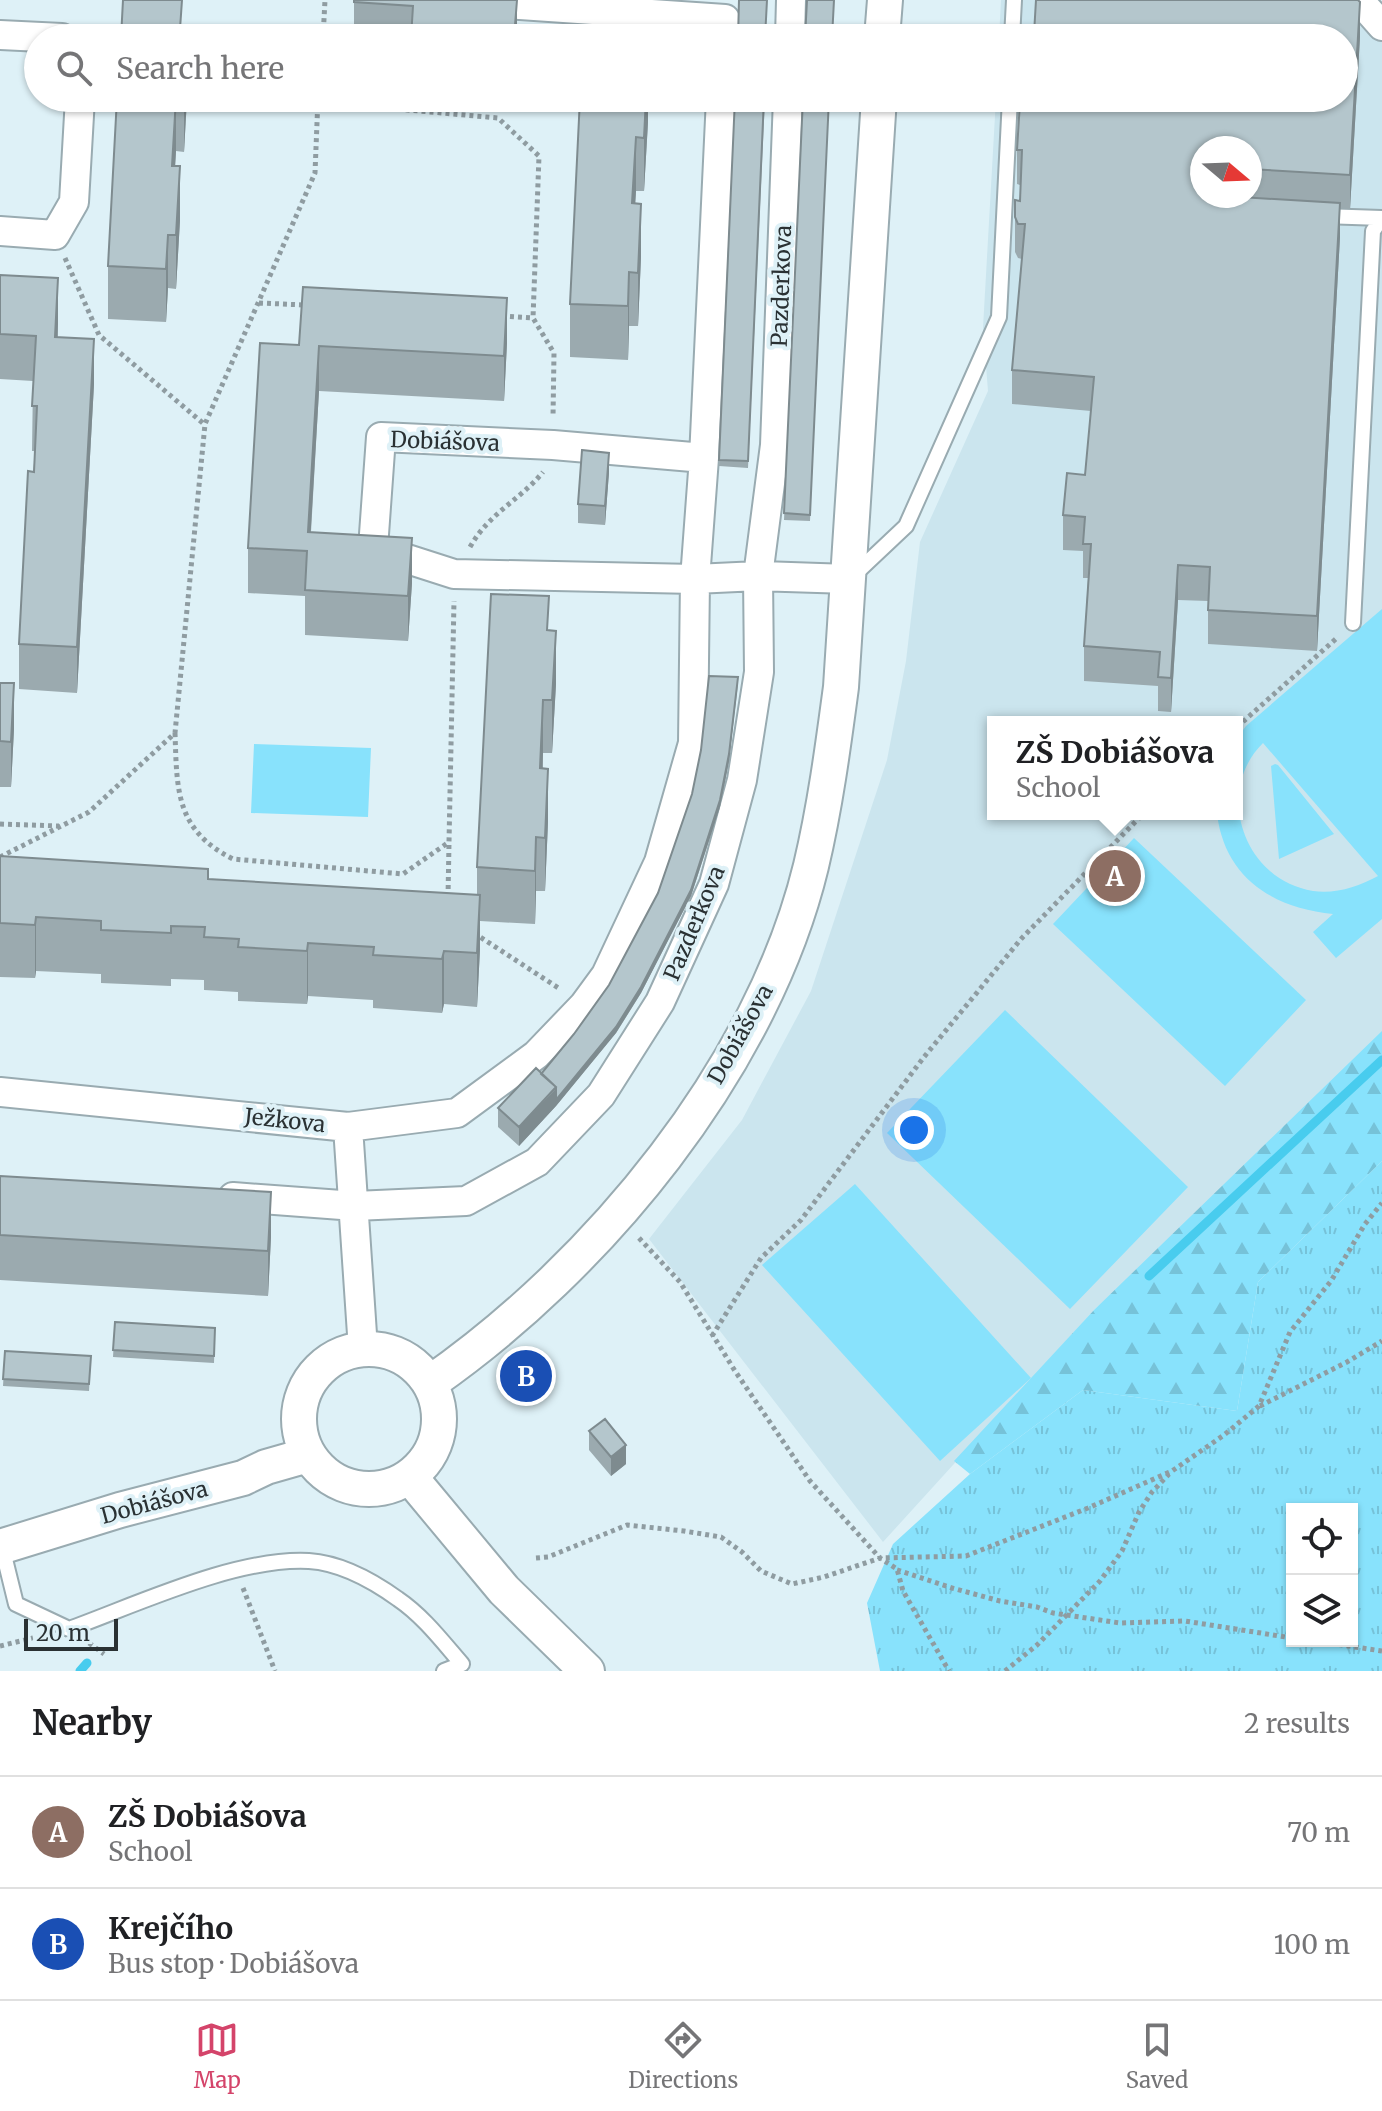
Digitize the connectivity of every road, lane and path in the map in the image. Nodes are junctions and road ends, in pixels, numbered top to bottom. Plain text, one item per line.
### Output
1 (325, 0) edge
2 (446, 0) edge
3 (791, 0) edge
4 (885, 0) edge
5 (1014, 0) edge
6 (1359, 0) edge
7 (725, 19) edge
8 (324, 24) edge
9 (790, 24) edge
10 (883, 24) edge
11 (1013, 24) edge
12 (1382, 26) edge
13 (0, 35) edge
14 (24, 36) edge
15 (79, 112) edge
16 (318, 112) edge
17 (438, 112) edge
18 (720, 112) edge
19 (787, 112) edge
20 (878, 112) edge
21 (1009, 112) edge
22 (1308, 215) edge
23 (1382, 218) edge
24 (0, 231) edge
25 (55, 235) junction
26 (258, 303) junction
27 (320, 306) edge
28 (488, 315) edge
29 (533, 318) junction
30 (205, 424) junction
31 (553, 445) junction
32 (704, 458) junction
33 (454, 574) junction
34 (758, 576) junction
35 (695, 579) junction
36 (849, 579) junction
37 (1353, 623) joint
38 (1243, 722) edge
39 (175, 733) junction
40 (1137, 820) edge
41 (0, 824) edge
42 (62, 826) junction
43 (449, 842) junction
44 (0, 857) edge
45 (448, 901) edge
46 (472, 932) edge
47 (584, 1005) junction
48 (0, 1092) edge
49 (348, 1127) junction
50 (201, 1195) edge
51 (1382, 1203) edge
52 (355, 1206) junction
53 (639, 1237) dead end
54 (712, 1336) junction
55 (1382, 1341) edge
56 (363, 1349) junction
57 (430, 1383) junction
58 (1259, 1406) junction
59 (308, 1455) junction
60 (1172, 1471) junction
61 (410, 1477) junction
62 (1, 1547) edge
63 (536, 1558) dead end
64 (880, 1558) junction
65 (897, 1569) junction
66 (236, 1570) junction
67 (1065, 1615) junction
68 (1286, 1637) edge
69 (1355, 1647) edge
70 (1382, 1651) edge
71 (464, 1668) edge
72 (275, 1671) edge
73 (444, 1671) edge
74 (587, 1671) edge
75 (949, 1671) edge
76 (1005, 1671) edge

1 - 8 path
2 - 7 street
3 - 9 street
4 - 10 street
5 - 11 lane
6 - 12 street
13 - 14 street
15 - 25 street
16 - 26 path
17 - 29 path
18 - 32 street
19 - 34 street, Pazderkova
20 - 36 street, Dobiášova
21 - 36 lane
22 - 23 lane
23 - 37 lane
24 - 25 street
25 - 30 path
26 - 27 path
26 - 30 path
28 - 29 path
29 - 31 path
30 - 39 path
31 - 32 street, Dobiášova
31 - 33 path
31 - 33 street, Dobiášova
32 - 35 street
33 - 35 street, Dobiášova
33 - 43 path
34 - 35 street, Dobiášova
34 - 36 street, Dobiášova
34 - 52 street, Pazderkova
35 - 47 street
36 - 57 street, Dobiášova
37 - 38 path
39 - 42 path
39 - 43 path
40 - 54 path
41 - 42 path
42 - 44 path
43 - 45 path
46 - 47 path
47 - 49 street
48 - 49 street, Ježkova
49 - 52 street, Ježkova
50 - 52 street, Pazderkova
51 - 58 path
52 - 56 street, Ježkova
53 - 54 path
54 - 64 path
55 - 58 path
56 - 57 street
56 - 59 street
57 - 61 street
58 - 60 path
59 - 61 street
59 - 62 street, Dobiášova
60 - 64 path
60 - 67 path
61 - 74 street
62 - 66 lane
63 - 64 path
64 - 65 path
65 - 67 path
65 - 75 path
66 - 71 lane
66 - 72 path
67 - 68 path
67 - 76 path
69 - 70 path
71 - 73 lane

